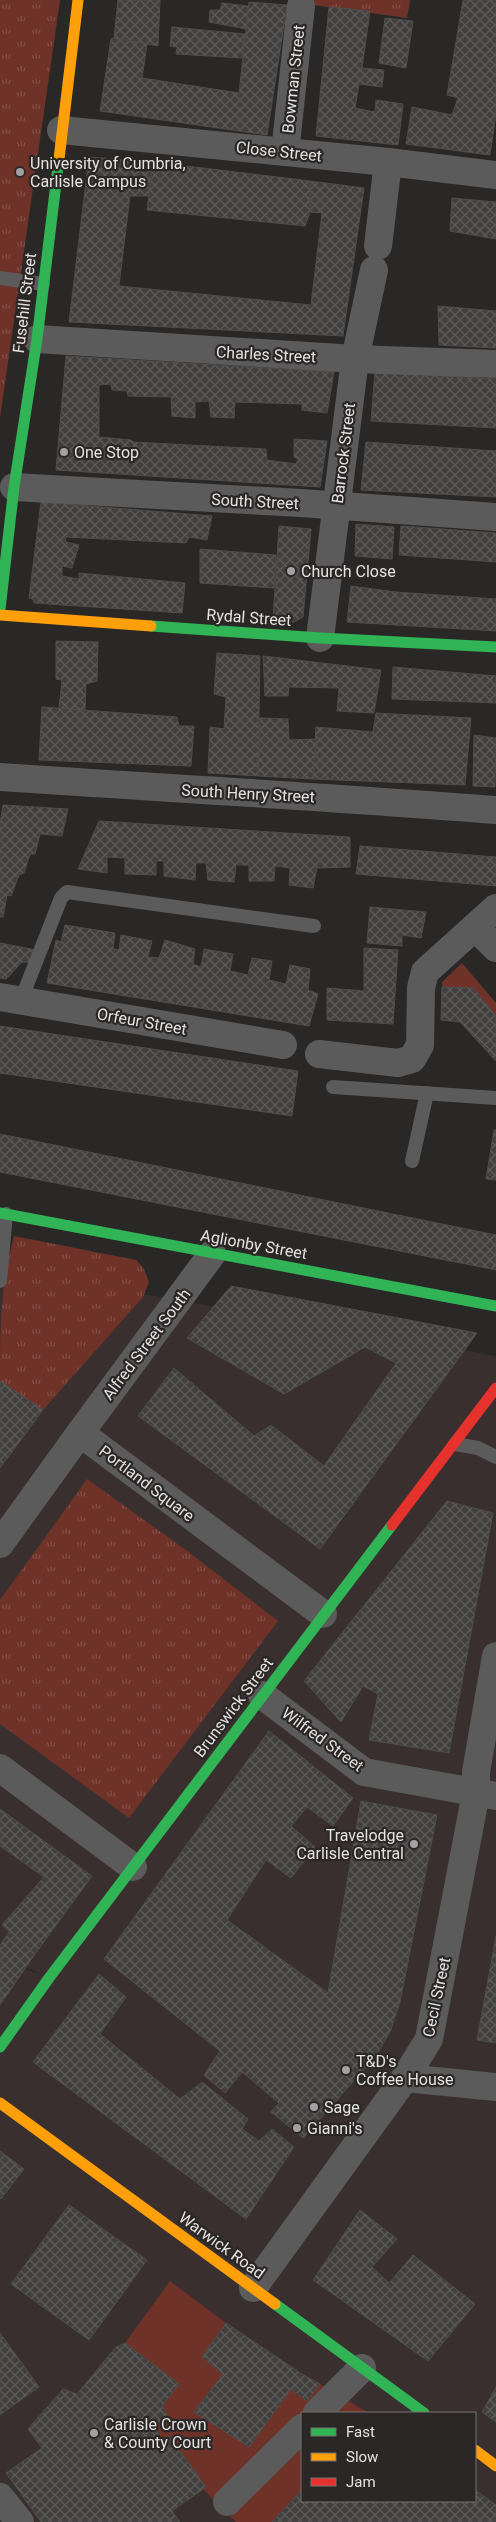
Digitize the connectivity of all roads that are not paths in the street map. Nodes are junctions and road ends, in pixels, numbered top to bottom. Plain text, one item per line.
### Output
1 (78, 0) edge
2 (301, 6) dead end
3 (61, 130) junction
4 (285, 152) junction
5 (388, 162) junction
6 (496, 176) edge
7 (0, 278) edge
8 (43, 284) junction
9 (37, 339) junction
10 (355, 359) junction
11 (496, 364) edge
12 (14, 487) junction
13 (337, 506) junction
14 (496, 517) edge
15 (0, 609) edge
16 (0, 615) edge
17 (320, 638) junction
18 (496, 647) edge
19 (0, 777) edge
20 (496, 810) edge
21 (496, 908) edge
22 (314, 926) dead end
23 (475, 927) junction
24 (496, 948) edge
25 (10, 998) edge
26 (284, 1046) dead end
27 (319, 1054) dead end
28 (334, 1087) dead end
29 (427, 1093) junction
30 (496, 1098) edge
31 (412, 1161) dead end
32 (3, 1214) edge
33 (212, 1254) junction
34 (0, 1281) edge
35 (496, 1306) edge
36 (496, 1388) edge
37 (80, 1433) junction
38 (455, 1444) junction
39 (496, 1457) edge
40 (0, 1544) edge
41 (323, 1614) junction
42 (496, 1656) edge
43 (262, 1694) junction
44 (0, 1768) edge
45 (486, 1794) edge
46 (133, 1867) junction
47 (0, 2047) edge
48 (405, 2078) junction
49 (496, 2087) edge
50 (0, 2103) edge
51 (253, 2288) junction
52 (362, 2368) junction
53 (318, 2412) edge
54 (423, 2412) edge
55 (301, 2429) edge
56 (476, 2451) edge
57 (496, 2466) edge
58 (0, 2497) edge
59 (227, 2502) dead end
60 (20, 2522) edge

1 - 3 street, Fusehill Street
2 - 4 street, Bowman Street
3 - 4 street, Close Street
3 - 8 street, Fusehill Street
4 - 5 street, Close Street
5 - 6 street, Close Street
5 - 10 street, Barrock Street
7 - 8 lane
8 - 9 street, Fusehill Street
9 - 10 street, Charles Street
9 - 12 street, Fusehill Street
10 - 11 street, Charles Street
10 - 13 street, Barrock Street
12 - 13 street, South Street
12 - 15 street, Fusehill Street
13 - 14 street, South Street
13 - 17 street, Barrock Street
16 - 17 street, Rydal Street
17 - 18 street, Rydal Street
19 - 20 street, South Henry Street
21 - 23 street
22 - 25 lane
23 - 24 street
23 - 27 street
25 - 26 street, Orfeur Street
28 - 29 lane
29 - 30 lane
29 - 31 lane
32 - 33 street, Aglionby Street
32 - 34 lane, Aglionby Street
33 - 35 street, Aglionby Street
33 - 37 street, Alfred Street South
36 - 38 street, Brunswick Street
37 - 40 street
37 - 41 street, Portland Square
38 - 39 lane
38 - 41 street, Brunswick Street
41 - 43 street, Brunswick Street
42 - 45 street, Cecil Street
43 - 45 street, Wilfred Street
43 - 46 street, Brunswick Street
44 - 46 street
45 - 48 street, Cecil Street
46 - 47 street, Brunswick Street
48 - 49 street
48 - 51 street, Cecil Street
50 - 51 street, Warwick Road
51 - 52 street, Warwick Road
52 - 53 street
52 - 54 street, Warwick Road
55 - 59 street
56 - 57 street
58 - 60 street

